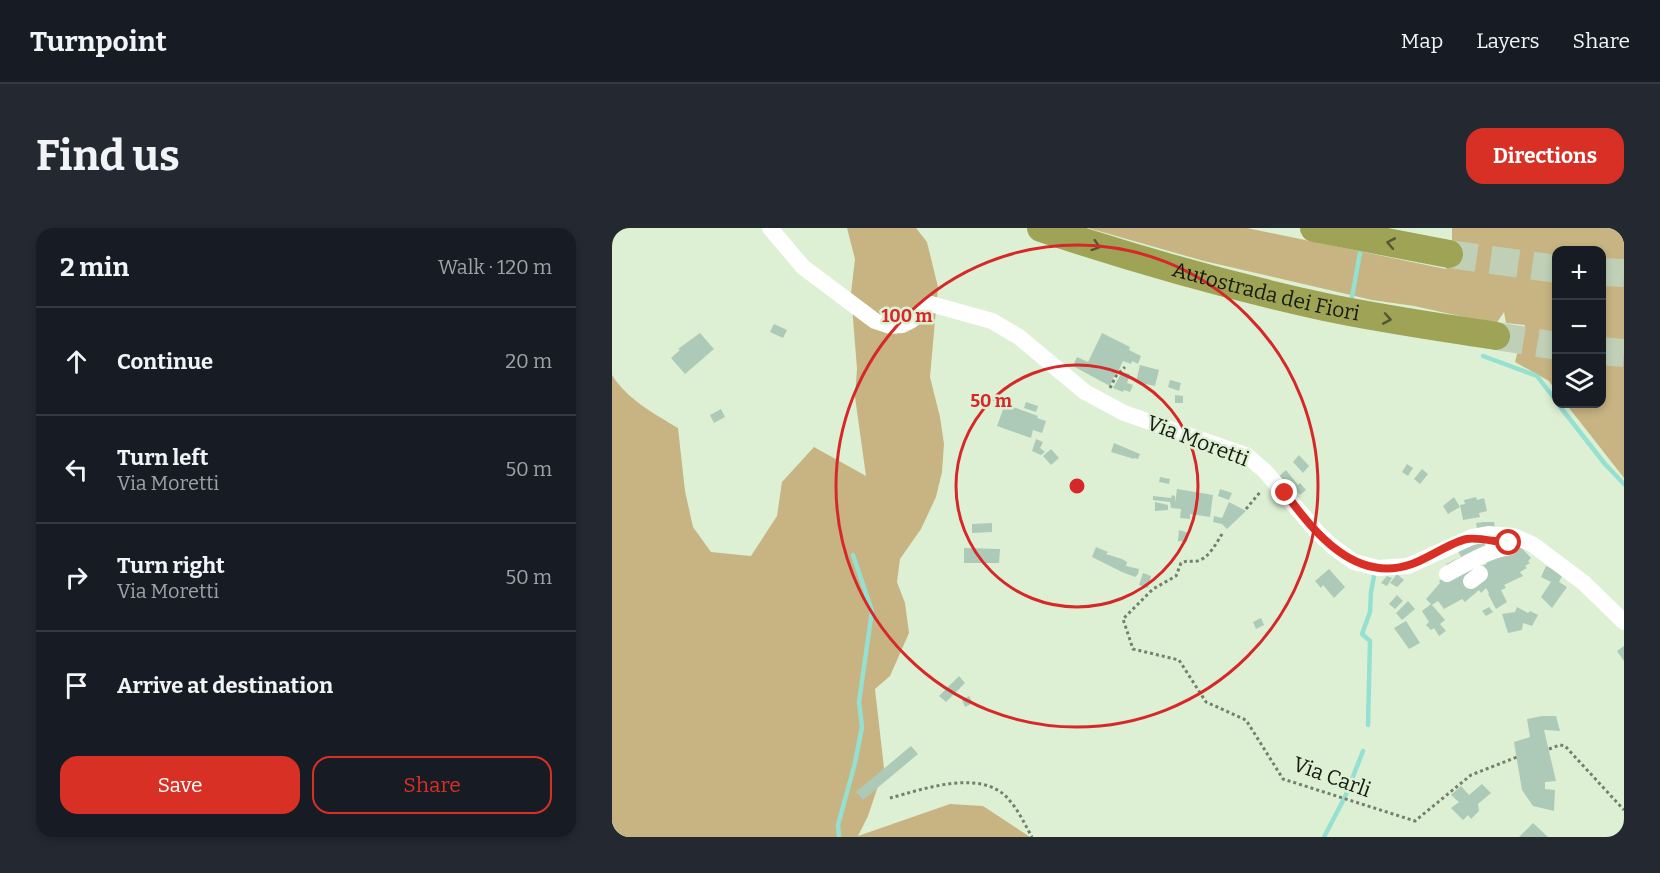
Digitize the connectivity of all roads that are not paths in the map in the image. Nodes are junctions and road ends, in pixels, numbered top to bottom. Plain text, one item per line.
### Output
1 (770, 228) edge
2 (1041, 228) edge
3 (1314, 228) edge
4 (1449, 254) tunnel mouth
5 (1496, 336) tunnel mouth
6 (1468, 539) junction
7 (1448, 574) dead end
8 (1624, 622) edge

1 - 6 street, Via Moretti
2 -> 5 highway, Autostrada dei Fiori
4 -> 3 highway
6 - 7 street
6 - 8 street, Via Moretti

